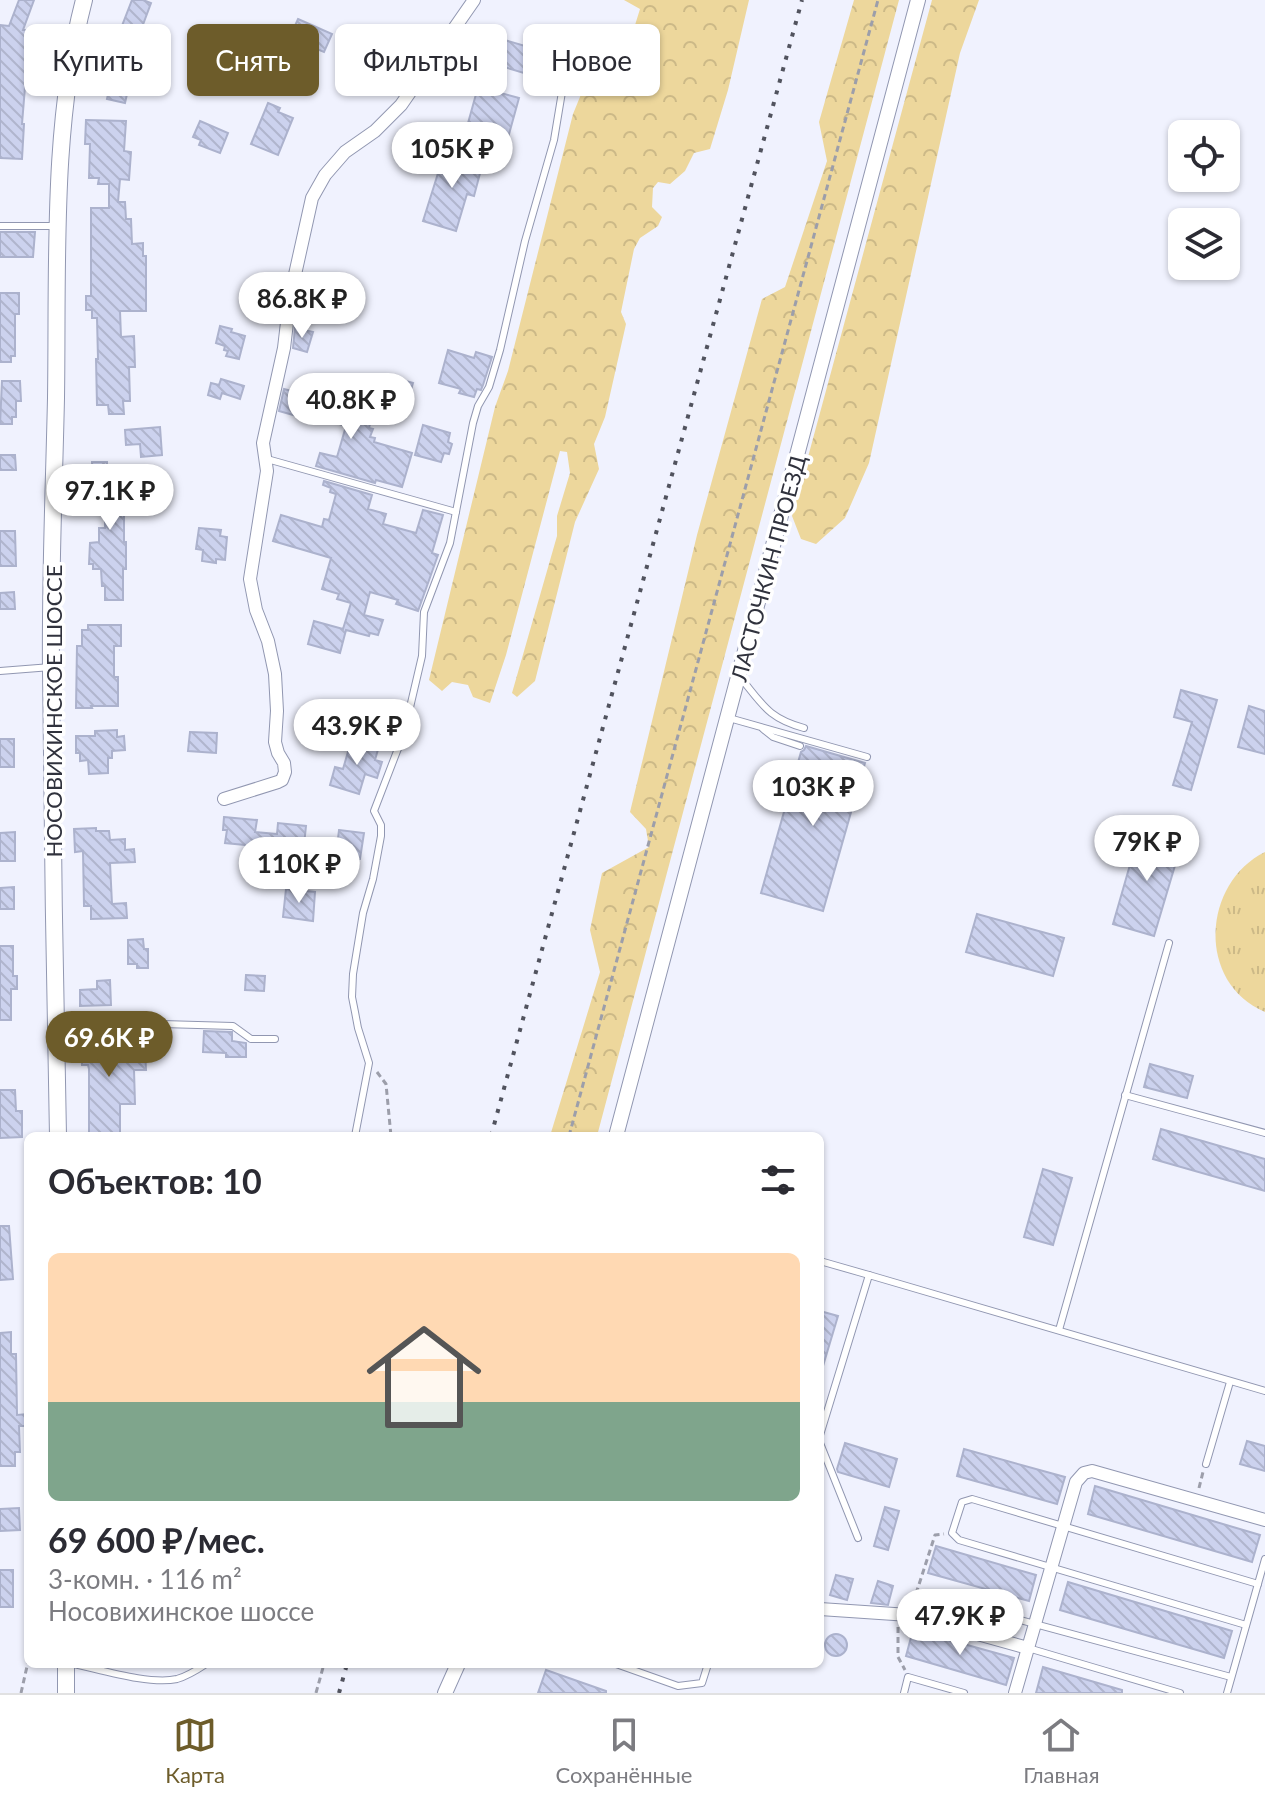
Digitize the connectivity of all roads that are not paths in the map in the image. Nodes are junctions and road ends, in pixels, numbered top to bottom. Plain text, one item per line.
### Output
1 (84, 0) edge
2 (474, 0) edge
3 (918, 0) edge
4 (561, 96) edge
5 (0, 226) edge
6 (59, 226) junction
7 (266, 459) junction
8 (456, 512) junction
9 (51, 667) junction
10 (0, 671) edge
11 (739, 676) junction
12 (728, 718) junction
13 (760, 727) junction
14 (804, 728) dead end
15 (800, 746) dead end
16 (867, 757) dead end
17 (224, 799) dead end
18 (1169, 943) dead end
19 (56, 1021) junction
20 (275, 1039) dead end
21 (1125, 1095) junction
22 (58, 1132) edge
23 (356, 1132) edge
24 (617, 1132) edge
25 (1265, 1133) edge
26 (824, 1262) edge
27 (869, 1275) junction
28 (1059, 1330) junction
29 (1230, 1382) junction
30 (1265, 1391) edge
31 (824, 1422) edge
32 (824, 1453) edge
33 (1206, 1464) road end
34 (1265, 1520) edge
35 (1063, 1526) junction
36 (858, 1538) dead end
37 (1265, 1559) edge
38 (1051, 1568) junction
39 (1258, 1584) junction
40 (928, 1595) dead end
41 (824, 1609) edge
42 (1035, 1623) junction
43 (1246, 1625) junction
44 (1028, 1648) junction
45 (66, 1668) edge
46 (94, 1668) edge
47 (200, 1668) edge
48 (456, 1668) edge
49 (627, 1668) edge
50 (707, 1668) edge
51 (1231, 1677) junction
52 (66, 1693) edge
53 (445, 1693) edge
54 (904, 1693) edge
55 (964, 1693) edge
56 (1015, 1693) edge
57 (1180, 1693) edge
58 (1227, 1693) edge

1 - 6 main road, НОСОВИХИНСКОЕ ШОССЕ
2 - 7 street
3 - 11 street, ЛАСТОЧКИН ПРОЕЗД
4 - 8 lane
5 - 6 lane
6 - 9 main road, НОСОВИХИНСКОЕ ШОССЕ
7 - 8 lane
7 - 17 street
8 - 23 lane
9 - 10 lane
9 - 19 main road, НОСОВИХИНСКОЕ ШОССЕ
11 - 12 street, ЛАСТОЧКИН ПРОЕЗД
11 - 14 lane
12 - 13 lane
12 - 24 street, ЛАСТОЧКИН ПРОЕЗД
13 - 15 lane
13 - 16 lane
18 - 21 lane
19 - 20 lane
19 - 22 main road, НОСОВИХИНСКОЕ ШОССЕ
21 - 25 lane
21 - 28 lane
26 - 27 lane
27 - 28 lane
27 - 31 lane
28 - 29 lane
29 - 30 lane
29 - 33 lane
32 - 36 lane
34 - 35 street
35 - 38 street
35 - 38 lane
35 - 39 lane
37 - 39 lane
38 - 42 street
38 - 43 lane
39 - 43 lane
40 - 42 lane
41 - 44 street
42 - 44 street
42 - 51 lane
43 - 51 lane
44 - 56 street
44 - 57 lane
45 - 52 main road
46 - 47 lane
48 - 53 street
49 - 50 lane
51 - 58 lane
54 - 55 lane

